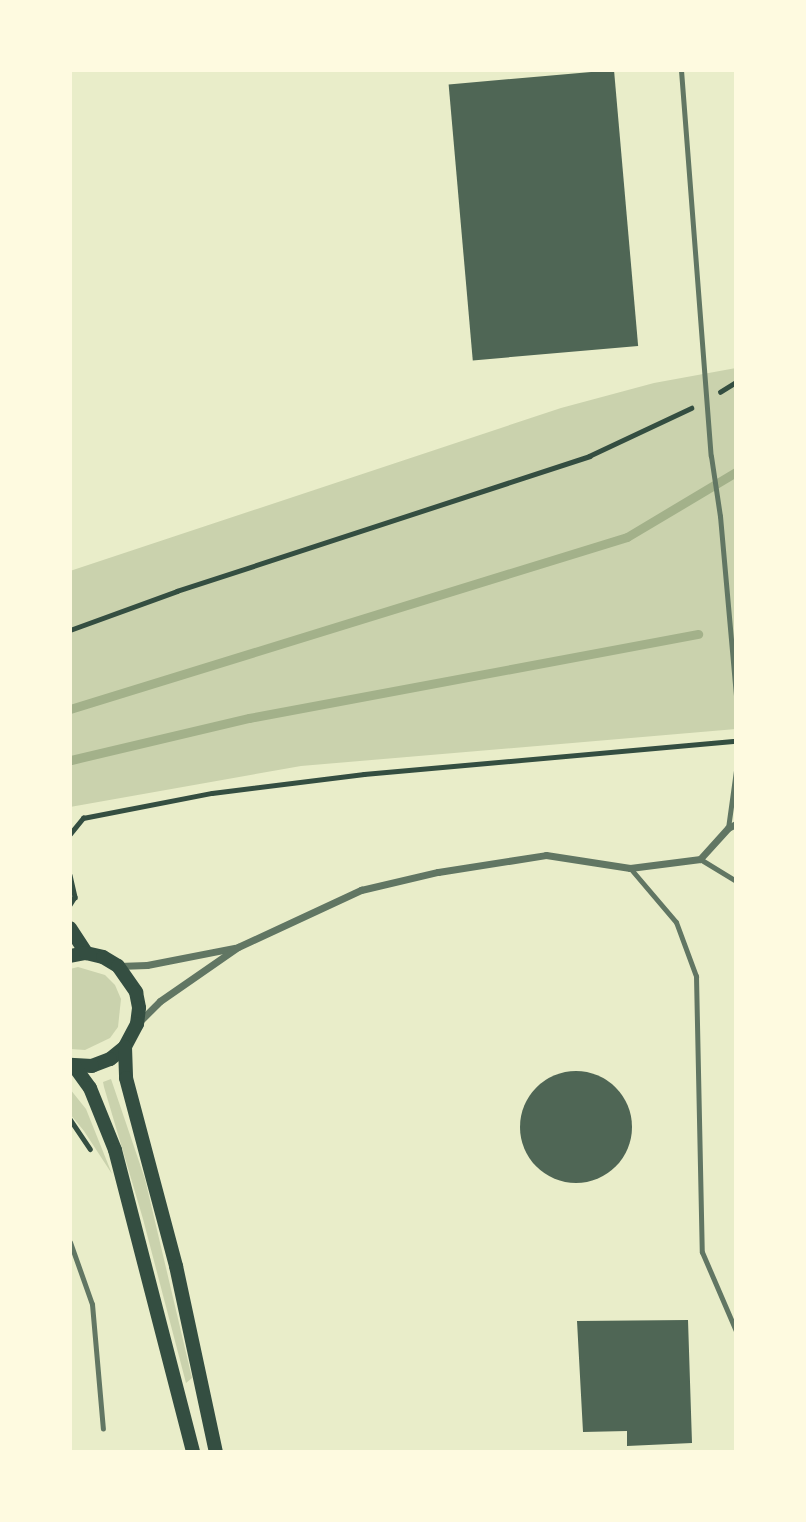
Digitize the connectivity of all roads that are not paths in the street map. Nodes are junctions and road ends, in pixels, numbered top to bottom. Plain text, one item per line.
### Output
1 (681, 70) edge
2 (736, 696) edge
3 (736, 770) edge
4 (736, 824) edge
5 (728, 828) junction
6 (700, 859) junction
7 (630, 869) junction
8 (736, 881) edge
9 (70, 928) edge
10 (238, 947) junction
11 (86, 953) junction
12 (70, 956) edge
13 (118, 966) junction
14 (137, 1024) junction
15 (125, 1048) junction
16 (72, 1065) edge
17 (70, 1241) edge
18 (736, 1331) edge
19 (103, 1429) dead end
20 (193, 1452) edge
21 (216, 1452) edge

1 - 2 lane
3 - 5 lane
4 - 5 street
5 - 6 street
6 - 7 street
6 - 8 lane
7 - 10 street
7 - 18 lane
9 - 11 main road
10 - 13 street
10 - 14 street
11 - 12 main road
11 - 13 main road
13 - 14 main road
14 - 15 main road
15 - 16 main road
15 - 21 main road
16 - 20 main road
17 - 19 lane

